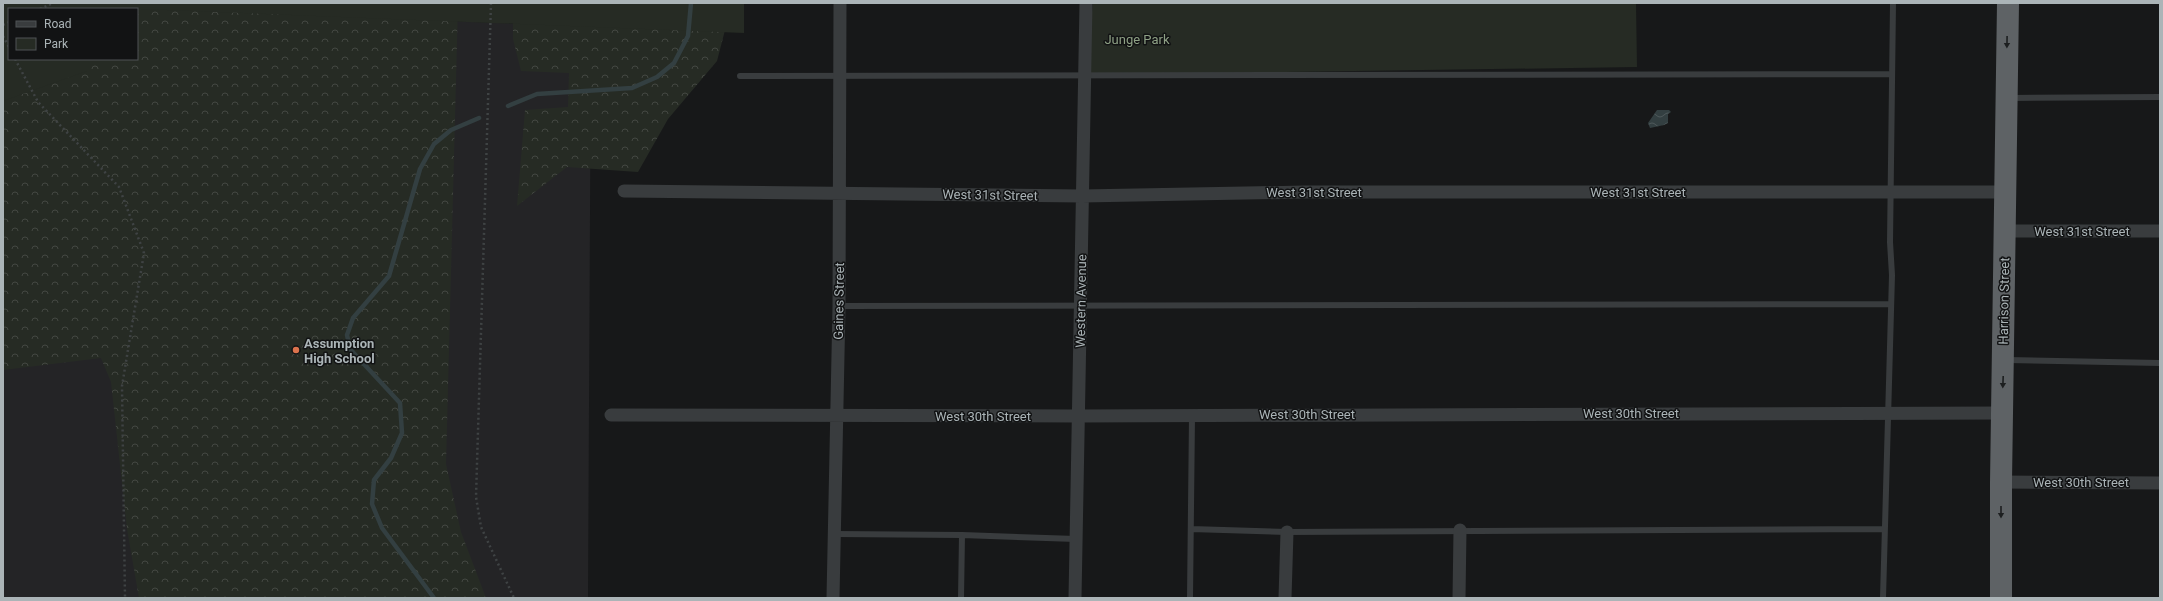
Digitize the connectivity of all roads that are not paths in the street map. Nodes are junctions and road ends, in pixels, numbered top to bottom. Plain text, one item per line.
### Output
1 (840, 3) edge
2 (1086, 3) edge
3 (1893, 3) edge
4 (2008, 3) edge
5 (1892, 74) junction
6 (1085, 75) junction
7 (740, 76) dead end
8 (840, 77) junction
9 (2160, 97) edge
10 (2006, 98) junction
11 (624, 192) dead end
12 (1890, 192) junction
13 (2005, 192) junction
14 (840, 193) junction
15 (1082, 196) junction
16 (2005, 231) junction
17 (2160, 231) edge
18 (1891, 304) junction
19 (839, 306) junction
20 (1080, 306) junction
21 (2004, 360) junction
22 (2160, 363) edge
23 (1888, 412) junction
24 (2002, 413) junction
25 (611, 415) dead end
26 (837, 415) junction
27 (1192, 415) junction
28 (1078, 416) junction
29 (2001, 482) junction
30 (2160, 483) edge
31 (1191, 529) junction
32 (1885, 529) junction
33 (1460, 530) junction
34 (1287, 532) junction
35 (835, 534) junction
36 (962, 535) junction
37 (1076, 539) junction
38 (833, 598) edge
39 (961, 598) edge
40 (1075, 598) edge
41 (1190, 598) edge
42 (1285, 598) edge
43 (1459, 598) edge
44 (1883, 598) edge
45 (2001, 598) edge

1 - 8 street, Gaines Street
2 - 6 street, Western Avenue
3 - 5 lane
4 -> 10 highway, Harrison Street
5 - 6 lane
5 - 12 lane
6 - 8 lane
6 - 15 street, Western Avenue
7 - 8 lane
8 - 14 street, Gaines Street
9 - 10 lane
10 - 13 highway, Harrison Street
11 - 14 street, West 31st Street
12 - 13 street, West 31st Street
12 - 15 street, West 31st Street
12 - 18 lane
13 - 16 highway, Harrison Street
14 - 15 street, West 31st Street
14 - 19 street, Gaines Street
15 - 20 street, Western Avenue
16 - 17 street, West 31st Street
16 - 21 highway, Harrison Street
18 - 20 lane
18 - 23 lane
19 - 20 lane
19 - 26 street, Gaines Street
20 - 28 street, Western Avenue
21 - 22 lane
21 -> 24 highway, Harrison Street
23 - 24 street, West 30th Street
23 - 27 street, West 30th Street
23 - 32 lane
24 - 29 highway, Harrison Street
25 - 26 street, West 30th Street
26 - 28 street, West 30th Street
26 - 35 street, Gaines Street
27 - 28 street, West 30th Street
27 - 31 lane
28 - 37 street, Western Avenue
29 - 30 street, West 30th Street
29 -> 45 highway, Harrison Street
31 - 34 lane
31 - 41 lane
32 - 33 lane
32 - 44 lane
33 - 34 lane
33 - 43 street
34 - 42 street
35 - 36 lane
35 - 38 street, Gaines Street
36 - 37 lane
36 - 39 lane
37 - 40 street, Western Avenue

